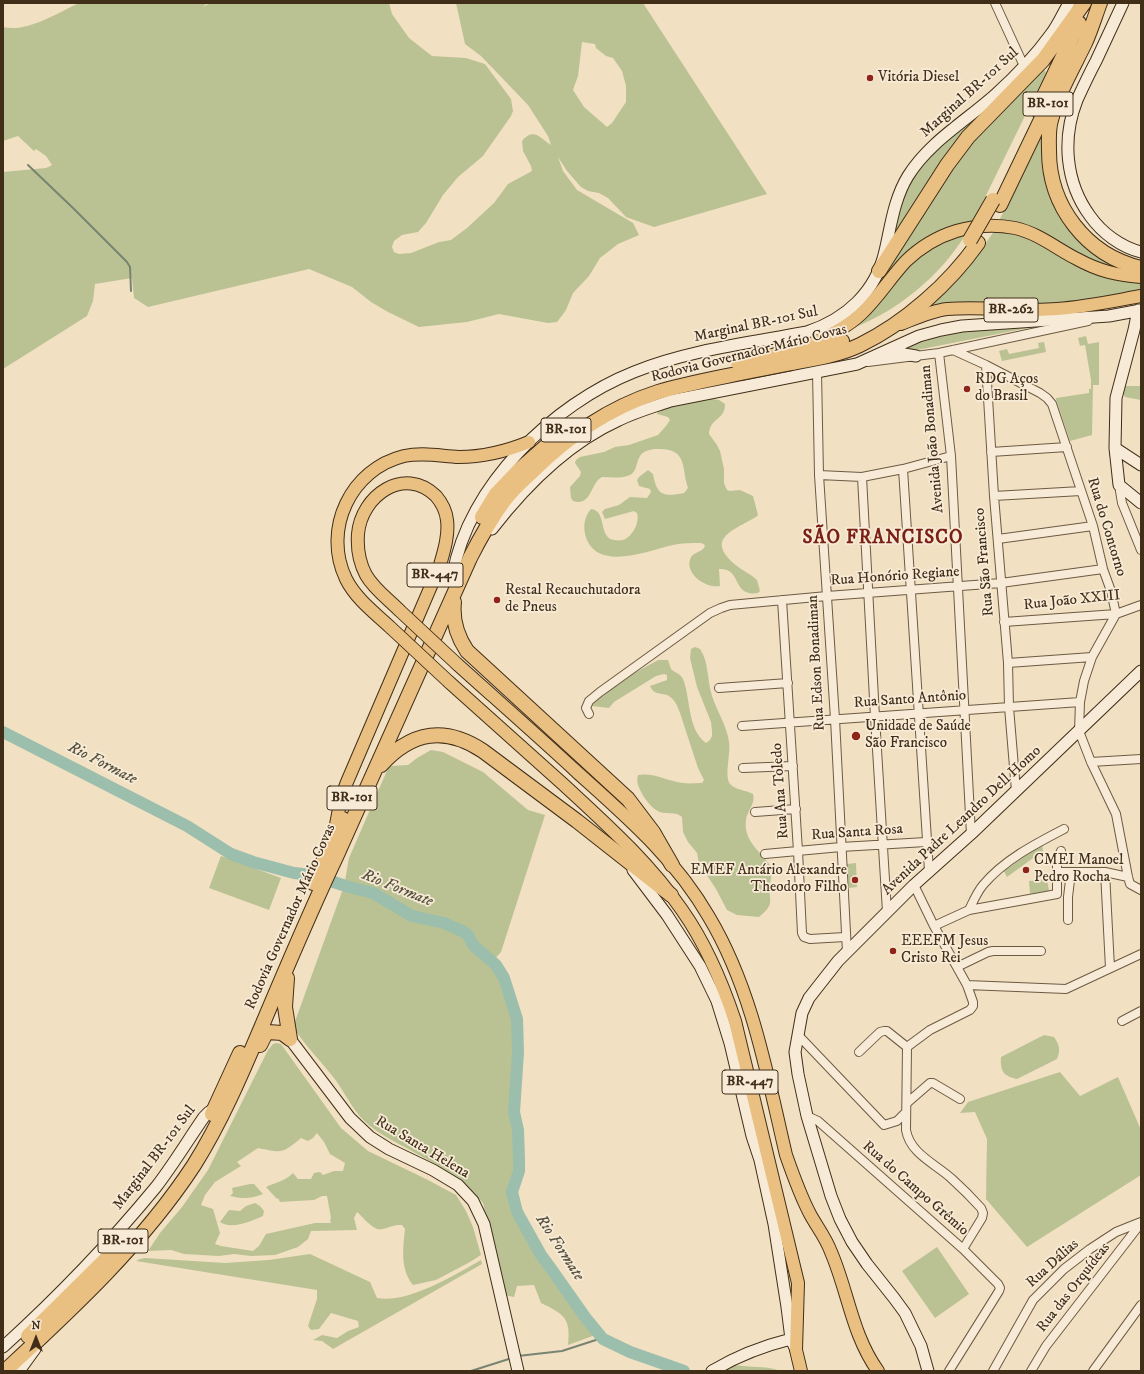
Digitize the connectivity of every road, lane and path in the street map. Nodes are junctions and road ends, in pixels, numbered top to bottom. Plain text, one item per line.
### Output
1 (995, 3) edge
2 (1069, 3) edge
3 (1084, 3) edge
4 (1088, 3) edge
5 (1097, 3) edge
6 (1100, 3) edge
7 (1123, 3) edge
8 (1024, 66) junction
9 (996, 203) junction
10 (974, 241) junction
11 (1141, 252) edge
12 (1141, 268) edge
13 (879, 272) junction
14 (1141, 277) edge
15 (1141, 296) edge
16 (1140, 310) edge
17 (1109, 316) junction
18 (883, 331) junction
19 (783, 336) junction
20 (746, 342) junction
21 (953, 350) junction
22 (886, 351) junction
23 (939, 353) junction
24 (916, 356) junction
25 (793, 361) junction
26 (857, 364) junction
27 (986, 365) junction
28 (740, 368) junction
29 (817, 372) junction
30 (747, 386) junction
31 (529, 442) junction
32 (1066, 447) junction
33 (1115, 448) junction
34 (991, 452) junction
35 (951, 456) junction
36 (1141, 465) edge
37 (903, 469) junction
38 (819, 475) junction
39 (862, 477) junction
40 (1119, 485) junction
41 (1081, 491) junction
42 (994, 496) junction
43 (1141, 503) edge
44 (1092, 526) junction
45 (998, 539) junction
46 (1141, 550) edge
47 (470, 558) junction
48 (1103, 569) junction
49 (455, 581) junction
50 (1001, 582) junction
51 (958, 587) junction
52 (911, 590) junction
53 (869, 593) junction
54 (827, 596) junction
55 (782, 600) junction
56 (1141, 605) edge
57 (1116, 614) junction
58 (1004, 622) junction
59 (1092, 657) junction
60 (1008, 663) junction
61 (1141, 671) edge
62 (788, 683) junction
63 (719, 688) dead end
64 (1080, 702) junction
65 (1009, 707) junction
66 (965, 710) junction
67 (588, 714) dead end
68 (918, 714) junction
69 (875, 717) junction
70 (835, 719) junction
71 (790, 723) junction
72 (742, 726) dead end
73 (1079, 731) junction
74 (1141, 759) edge
75 (1091, 762) junction
76 (793, 766) junction
77 (742, 768) dead end
78 (371, 780) junction
79 (1016, 791) junction
80 (796, 810) junction
81 (755, 812) dead end
82 (1064, 829) dead end
83 (971, 834) junction
84 (333, 840) junction
85 (926, 842) junction
86 (607, 844) junction
87 (884, 845) junction
88 (841, 847) junction
89 (798, 851) junction
90 (1061, 851) dead end
91 (765, 854) dead end
92 (332, 856) junction
93 (672, 865) junction
94 (929, 871) junction
95 (1057, 872) junction
96 (1071, 872) junction
97 (1105, 872) junction
98 (1128, 878) junction
99 (914, 885) junction
100 (1141, 890) edge
101 (671, 894) junction
102 (1057, 894) junction
103 (1068, 897) junction
104 (310, 901) junction
105 (969, 910) junction
106 (887, 912) junction
107 (1068, 920) dead end
108 (934, 926) junction
109 (845, 937) junction
110 (1041, 951) dead end
111 (847, 952) junction
112 (1141, 954) edge
113 (289, 961) junction
114 (957, 967) junction
115 (1110, 968) junction
116 (967, 985) junction
117 (1141, 1011) edge
118 (1122, 1021) dead end
119 (798, 1035) junction
120 (290, 1038) junction
121 (907, 1047) junction
122 (859, 1052) dead end
123 (960, 1099) dead end
124 (907, 1103) junction
125 (215, 1109) junction
126 (906, 1112) junction
127 (807, 1116) junction
128 (210, 1137) junction
129 (1141, 1222) edge
130 (963, 1249) junction
131 (1141, 1305) edge
132 (50, 1328) junction
133 (791, 1339) junction
134 (3, 1347) edge
135 (796, 1350) junction
136 (3, 1361) edge
137 (996, 1369) edge
138 (928, 1370) edge
139 (5, 1371) edge
140 (19, 1371) edge
141 (518, 1371) edge
142 (712, 1371) edge
143 (801, 1371) edge
144 (878, 1371) edge
145 (949, 1371) edge
146 (1031, 1371) edge
147 (1093, 1371) edge

1 - 8 street
2 - 8 street, Marginal BR-101 Sul
3 - 13 highway
4 - 9 highway, Rodovia Governador Mário Covas / BR-101
5 - 9 highway, Rodovia Governador Mário Covas / BR-101
6 - 12 highway
7 - 11 street
8 - 13 street, Marginal BR-101 Sul
9 - 10 highway, Rodovia Governador Mário Covas / BR-101
10 - 18 highway, Rodovia Governador Mário Covas / BR-101
10 - 25 highway, Rodovia Governador Mário Covas / BR-101
13 - 19 street, Marginal BR-101 Sul
14 - 25 main road
15 - 18 main road, BR-262
16 - 17 street
16 - 33 street
17 - 21 street
17 - 22 street
18 - 25 highway, Rodovia Governador Mário Covas / BR-101
19 - 20 street, Marginal BR-101 Sul
19 - 25 street
20 - 30 street
20 - 31 street, Marginal BR-101 Sul
21 - 23 street
21 - 27 street
22 - 24 street
22 - 26 street
23 - 24 street
23 - 35 street, Avenida João Bonadiman
24 - 26 street
25 - 28 highway, Rodovia Governador Mário Covas / BR-101, bridge
25 - 29 street
25 - 30 street
26 - 29 street
27 - 32 street, Rua do Contorno
27 - 34 street, Rua São Francisco
28 - 47 highway, Rodovia Governador Mário Covas / BR-101
28 - 49 highway, Rodovia Governador Mário Covas / BR-101
29 - 38 street, Rua Edson Bonadiman
30 - 47 street
31 - 49 street, Marginal BR-101 Sul
31 - 101 main road, BR-447, bridge
32 - 34 street
32 - 41 street, Rua do Contorno
33 - 36 street
33 - 40 street
34 - 42 street, Rua São Francisco
35 - 37 street
35 - 51 street, Avenida João Bonadiman
37 - 39 street
37 - 52 street
38 - 39 street
38 - 54 street, Rua Edson Bonadiman
39 - 53 street
40 - 43 street
40 - 46 street
41 - 42 street
41 - 44 street, Rua do Contorno
42 - 45 street, Rua São Francisco
44 - 45 street
44 - 48 street, Rua do Contorno
45 - 50 street, Rua São Francisco
47 - 49 highway, Rodovia Governador Mário Covas / BR-101
48 - 50 street, Rua Honório Regiane
48 - 57 street, Rua do Contorno
49 - 78 highway, Rodovia Governador Mário Covas / BR-101
49 - 84 highway, Rodovia Governador Mário Covas / BR-101
49 - 93 highway
50 - 51 street, Rua Honório Regiane
50 - 58 street, Rua São Francisco
51 - 52 street, Rua Honório Regiane
51 - 66 street, Avenida João Bonadiman
52 - 53 street, Rua Honório Regiane
52 - 68 street
53 - 54 street, Rua Honório Regiane
53 - 69 street
54 - 55 street, Rua Honório Regiane
54 - 70 street, Rua Edson Bonadiman
55 - 62 street, Rua Ana Toledo
55 - 67 street, Rua Honório Regiane
56 - 57 street, Rua João XXIII
57 - 58 street, Rua João XXIII
57 - 59 street
58 - 60 street, Rua São Francisco
59 - 60 street
59 - 64 street
60 - 65 street, Rua São Francisco
61 - 73 street, Avenida Padre Leandro Dell Homo
62 - 63 street
62 - 71 street, Rua Ana Toledo
64 - 65 street, Rua Santo Antônio
64 - 73 street
65 - 66 street, Rua Santo Antônio
65 - 79 street, Rua São Francisco
66 - 68 street, Rua Santo Antônio
66 - 83 street, Avenida João Bonadiman
68 - 69 street, Rua Santo Antônio
68 - 85 street
69 - 70 street, Rua Santo Antônio
69 - 87 street
70 - 71 street, Rua Santo Antônio
70 - 88 street, Rua Edson Bonadiman
71 - 72 street, Rua Santo Antônio
71 - 76 street, Rua Ana Toledo
73 - 75 street
73 - 79 street, Avenida Padre Leandro Dell Homo
74 - 75 street
75 - 98 street
76 - 77 street
76 - 80 street, Rua Ana Toledo
78 - 86 highway
78 - 92 highway, Rodovia Governador Mário Covas / BR-101
79 - 83 street, Avenida Padre Leandro Dell Homo
80 - 81 street
80 - 89 street, Rua Ana Toledo
82 - 105 street
83 - 94 street, Avenida Padre Leandro Dell Homo
84 - 92 highway, Rodovia Governador Mário Covas / BR-101
84 - 93 main road, BR-447, bridge
85 - 87 street, Rua Santa Rosa
85 - 94 street
86 - 101 highway
86 - 133 street
87 - 88 street, Rua Santa Rosa
87 - 106 street
88 - 89 street, Rua Santa Rosa
88 - 109 street, Rua Edson Bonadiman
89 - 91 street, Rua Santa Rosa
89 - 109 street, Rua Ana Toledo
90 - 95 street
92 - 104 highway, Rodovia Governador Mário Covas / BR-101
93 - 144 main road, BR-447
94 - 99 street, Avenida Padre Leandro Dell Homo
95 - 96 street
95 - 102 street
96 - 97 street
96 - 103 street
97 - 98 street
97 - 115 street
98 - 100 street
99 - 106 street, Avenida Padre Leandro Dell Homo
99 - 108 street
101 - 135 main road, BR-447
102 - 103 street
102 - 105 street
103 - 107 street
104 - 113 highway, Rodovia Governador Mário Covas / BR-101
104 - 125 highway, Rodovia Governador Mário Covas / BR-101
105 - 108 street
106 - 111 street, Avenida Padre Leandro Dell Homo
108 - 114 street
109 - 111 street, Rua Edson Bonadiman
110 - 114 street
111 - 119 street, Avenida Padre Leandro Dell Homo
112 - 115 street
113 - 120 highway
113 - 128 highway, Rodovia Governador Mário Covas / BR-101
114 - 116 street
115 - 116 street
116 - 121 street
117 - 118 street
119 - 126 street
119 - 127 street, Avenida Padre Leandro Dell Homo
120 - 128 highway
120 - 141 street, Rua Santa Helena
121 - 122 street
121 - 124 street
123 - 124 street
124 - 126 street
125 - 134 street, Marginal BR-101 Sul
125 - 136 highway, Rodovia Governador Mário Covas / BR-101
126 - 130 street
127 - 130 street, Rua do Campo Grêmio
127 - 138 street, Avenida Padre Leandro Dell Homo
128 - 132 highway, Rodovia Governador Mário Covas / BR-101
129 - 137 street, Rua Dálias
129 - 146 street, Rua das Orquídeas
130 - 145 street, Rua do Campo Grêmio
131 - 147 street
132 - 139 highway, Rodovia Governador Mário Covas / BR-101
132 - 140 street
133 - 135 street
133 - 142 street
135 - 143 main road

